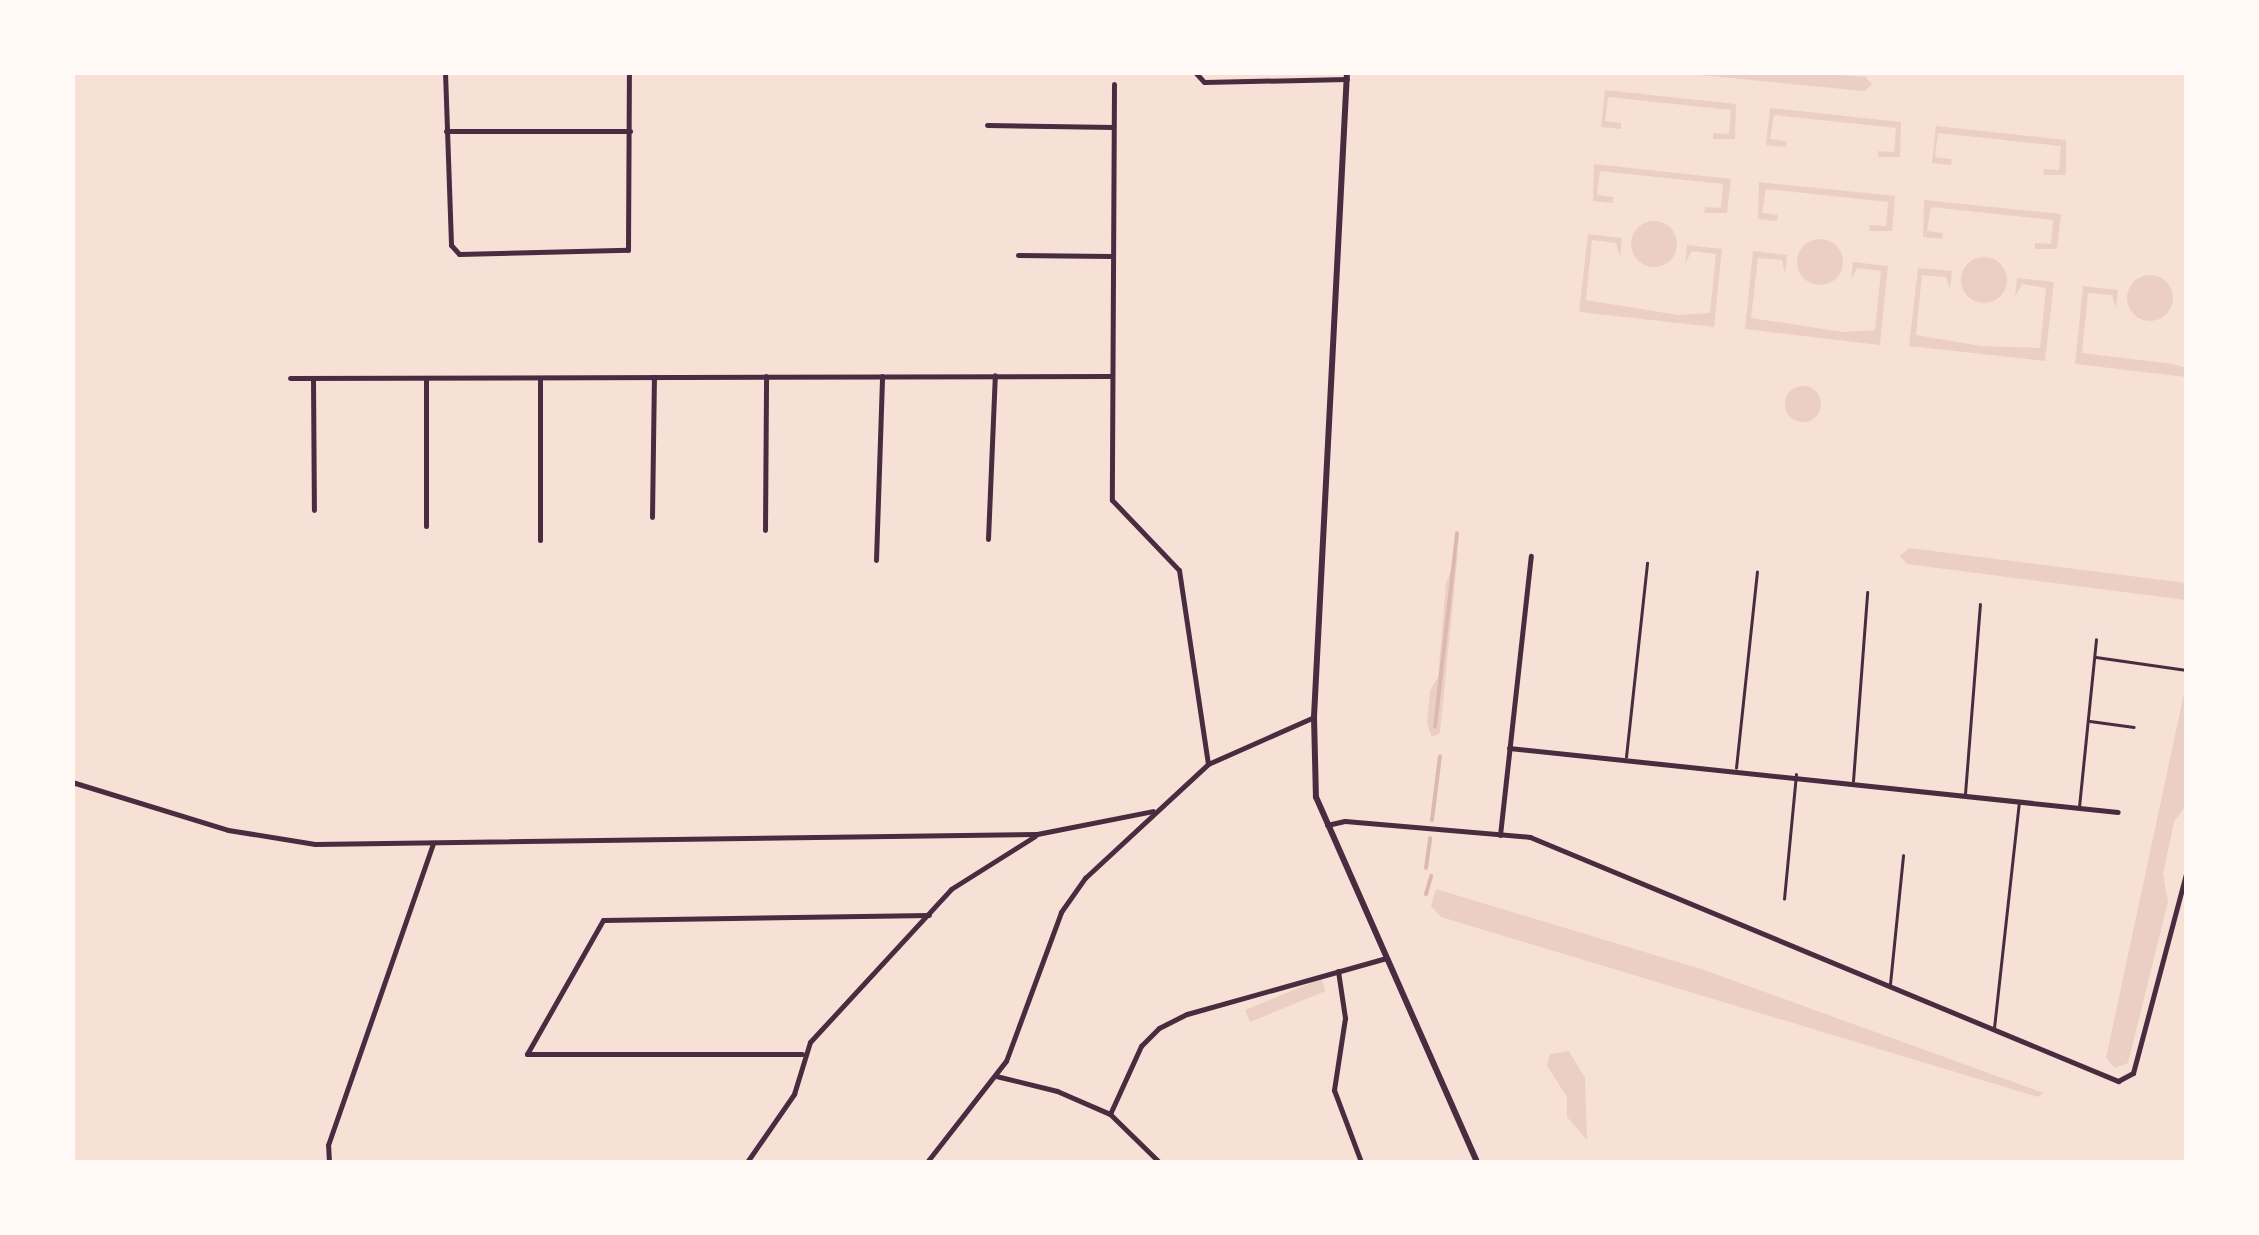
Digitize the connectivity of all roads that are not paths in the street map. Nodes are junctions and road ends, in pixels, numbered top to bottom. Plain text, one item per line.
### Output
1 (445, 72) edge
2 (629, 72) edge
3 (1195, 72) edge
4 (1347, 76) edge
5 (1114, 84) dead end
6 (988, 126) dead end
7 (1113, 126) junction
8 (446, 131) junction
9 (630, 131) junction
10 (1018, 255) dead end
11 (1112, 256) junction
12 (995, 375) junction
13 (766, 376) junction
14 (882, 376) junction
15 (1112, 376) junction
16 (540, 377) junction
17 (290, 378) dead end
18 (313, 378) junction
19 (426, 378) junction
20 (654, 378) junction
21 (314, 510) dead end
22 (652, 517) dead end
23 (426, 526) dead end
24 (766, 530) dead end
25 (988, 539) dead end
26 (540, 540) dead end
27 (1531, 556) dead end
28 (876, 560) dead end
29 (1647, 563) dead end
30 (1757, 572) dead end
31 (1867, 593) dead end
32 (1980, 605) dead end
33 (2096, 640) dead end
34 (2094, 657) junction
35 (2186, 670) edge
36 (1314, 717) junction
37 (2088, 721) junction
38 (2134, 728) dead end
39 (1509, 748) junction
40 (1626, 758) junction
41 (1208, 764) junction
42 (1736, 768) junction
43 (1796, 775) junction
44 (72, 782) edge
45 (1852, 782) junction
46 (1965, 795) junction
47 (2019, 801) junction
48 (2079, 808) junction
49 (1153, 811) junction
50 (2118, 812) dead end
51 (1326, 825) junction
52 (1037, 834) junction
53 (1500, 835) junction
54 (434, 842) junction
55 (1903, 856) dead end
56 (2186, 874) edge
57 (1784, 899) dead end
58 (928, 915) junction
59 (1386, 958) junction
60 (1338, 971) junction
61 (1889, 986) junction
62 (1994, 1029) junction
63 (802, 1054) junction
64 (996, 1076) junction
65 (1110, 1114) junction
66 (329, 1162) edge
67 (747, 1162) edge
68 (927, 1162) edge
69 (1159, 1162) edge
70 (1360, 1162) edge
71 (1477, 1162) edge

1 - 8 street
2 - 9 street
3 - 4 street
4 - 36 main road
5 - 7 street
6 - 7 street
7 - 11 street
8 - 9 street
8 - 9 street
10 - 11 street
11 - 15 street
12 - 14 street
12 - 15 street
12 - 25 street
13 - 14 street
13 - 20 street
13 - 24 street
14 - 28 street
15 - 41 street
16 - 19 street
16 - 20 street
16 - 26 street
17 - 18 street
18 - 19 street
18 - 21 street
19 - 23 street
20 - 22 street
27 - 39 street
29 - 40 lane
30 - 42 lane
31 - 45 lane
32 - 46 lane
33 - 34 lane
34 - 35 lane
34 - 37 lane
36 - 41 street
36 - 51 main road
37 - 38 lane
37 - 48 lane
39 - 40 street
39 - 53 street
40 - 42 street
41 - 49 street
42 - 43 street
43 - 45 street
43 - 57 lane
44 - 54 street
45 - 46 street
46 - 47 street
47 - 48 street
47 - 62 lane
48 - 50 street
49 - 52 street
49 - 64 street
51 - 53 street
51 - 59 main road
52 - 54 street
52 - 58 street
53 - 61 street
54 - 66 street
55 - 61 lane
56 - 62 street
58 - 63 street
58 - 63 street
59 - 60 street
59 - 71 main road
60 - 65 street
60 - 70 street
61 - 62 street
63 - 67 street
64 - 65 street
64 - 68 street
65 - 69 street

